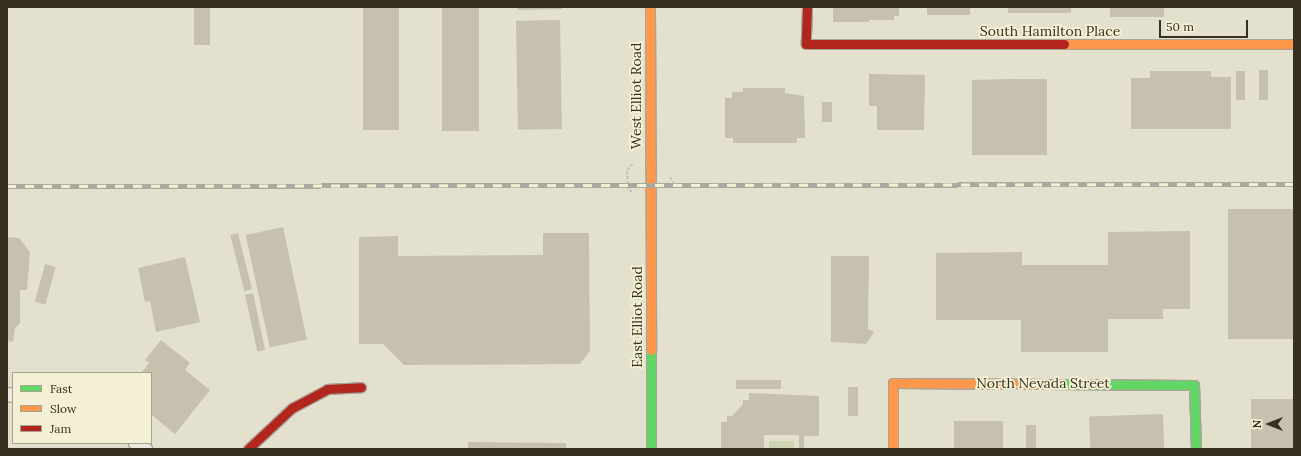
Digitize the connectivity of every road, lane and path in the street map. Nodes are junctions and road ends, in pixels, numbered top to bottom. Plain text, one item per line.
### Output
1 (650, 7) edge
2 (807, 7) edge
3 (1294, 44) edge
4 (633, 164) dead end
5 (670, 177) dead end
6 (673, 182) dead end
7 (650, 185) joint
8 (632, 192) dead end
9 (361, 387) dead end
10 (248, 449) edge
11 (651, 449) edge
12 (893, 449) edge
13 (1196, 449) edge

1 - 7 street, West Elliot Road
2 - 3 street, South Hamilton Place
4 - 8 path
5 - 6 path
7 - 11 street, East Elliot Road
9 - 10 street
12 - 13 street, North Nevada Street

